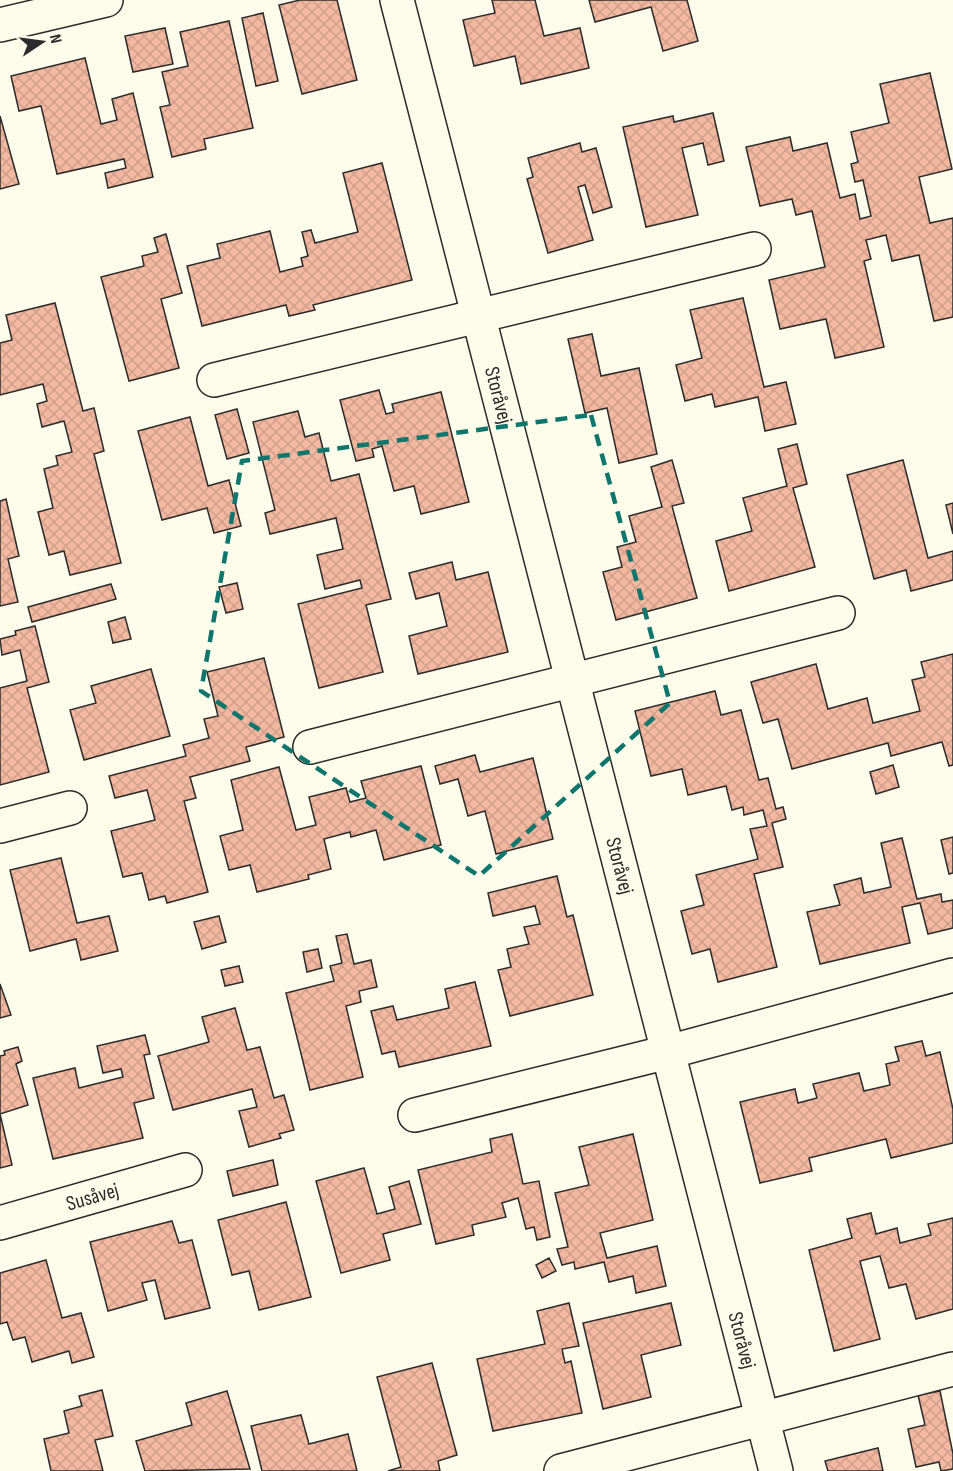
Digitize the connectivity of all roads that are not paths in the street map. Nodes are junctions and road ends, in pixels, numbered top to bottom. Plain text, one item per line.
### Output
1 (106, 0) edge
2 (397, 0) edge
3 (0, 25) edge
4 (754, 249) dead end
5 (481, 317) junction
6 (214, 380) dead end
7 (838, 613) dead end
8 (572, 681) junction
9 (310, 747) dead end
10 (70, 808) dead end
11 (0, 826) edge
12 (953, 975) edge
13 (668, 1052) junction
14 (415, 1115) dead end
15 (185, 1170) dead end
16 (0, 1223) edge
17 (953, 1369) edge
18 (764, 1420) junction
19 (561, 1471) edge
20 (776, 1471) edge

1 - 3 street
2 - 5 street, Storåvej
4 - 5 street
5 - 6 street
5 - 8 street, Storåvej
7 - 8 street
8 - 9 street
8 - 13 street, Storåvej
10 - 11 street
12 - 13 street
13 - 14 street
13 - 18 street, Storåvej
15 - 16 street, Susåvej
17 - 18 street
18 - 19 street
18 - 20 street, Storåvej

